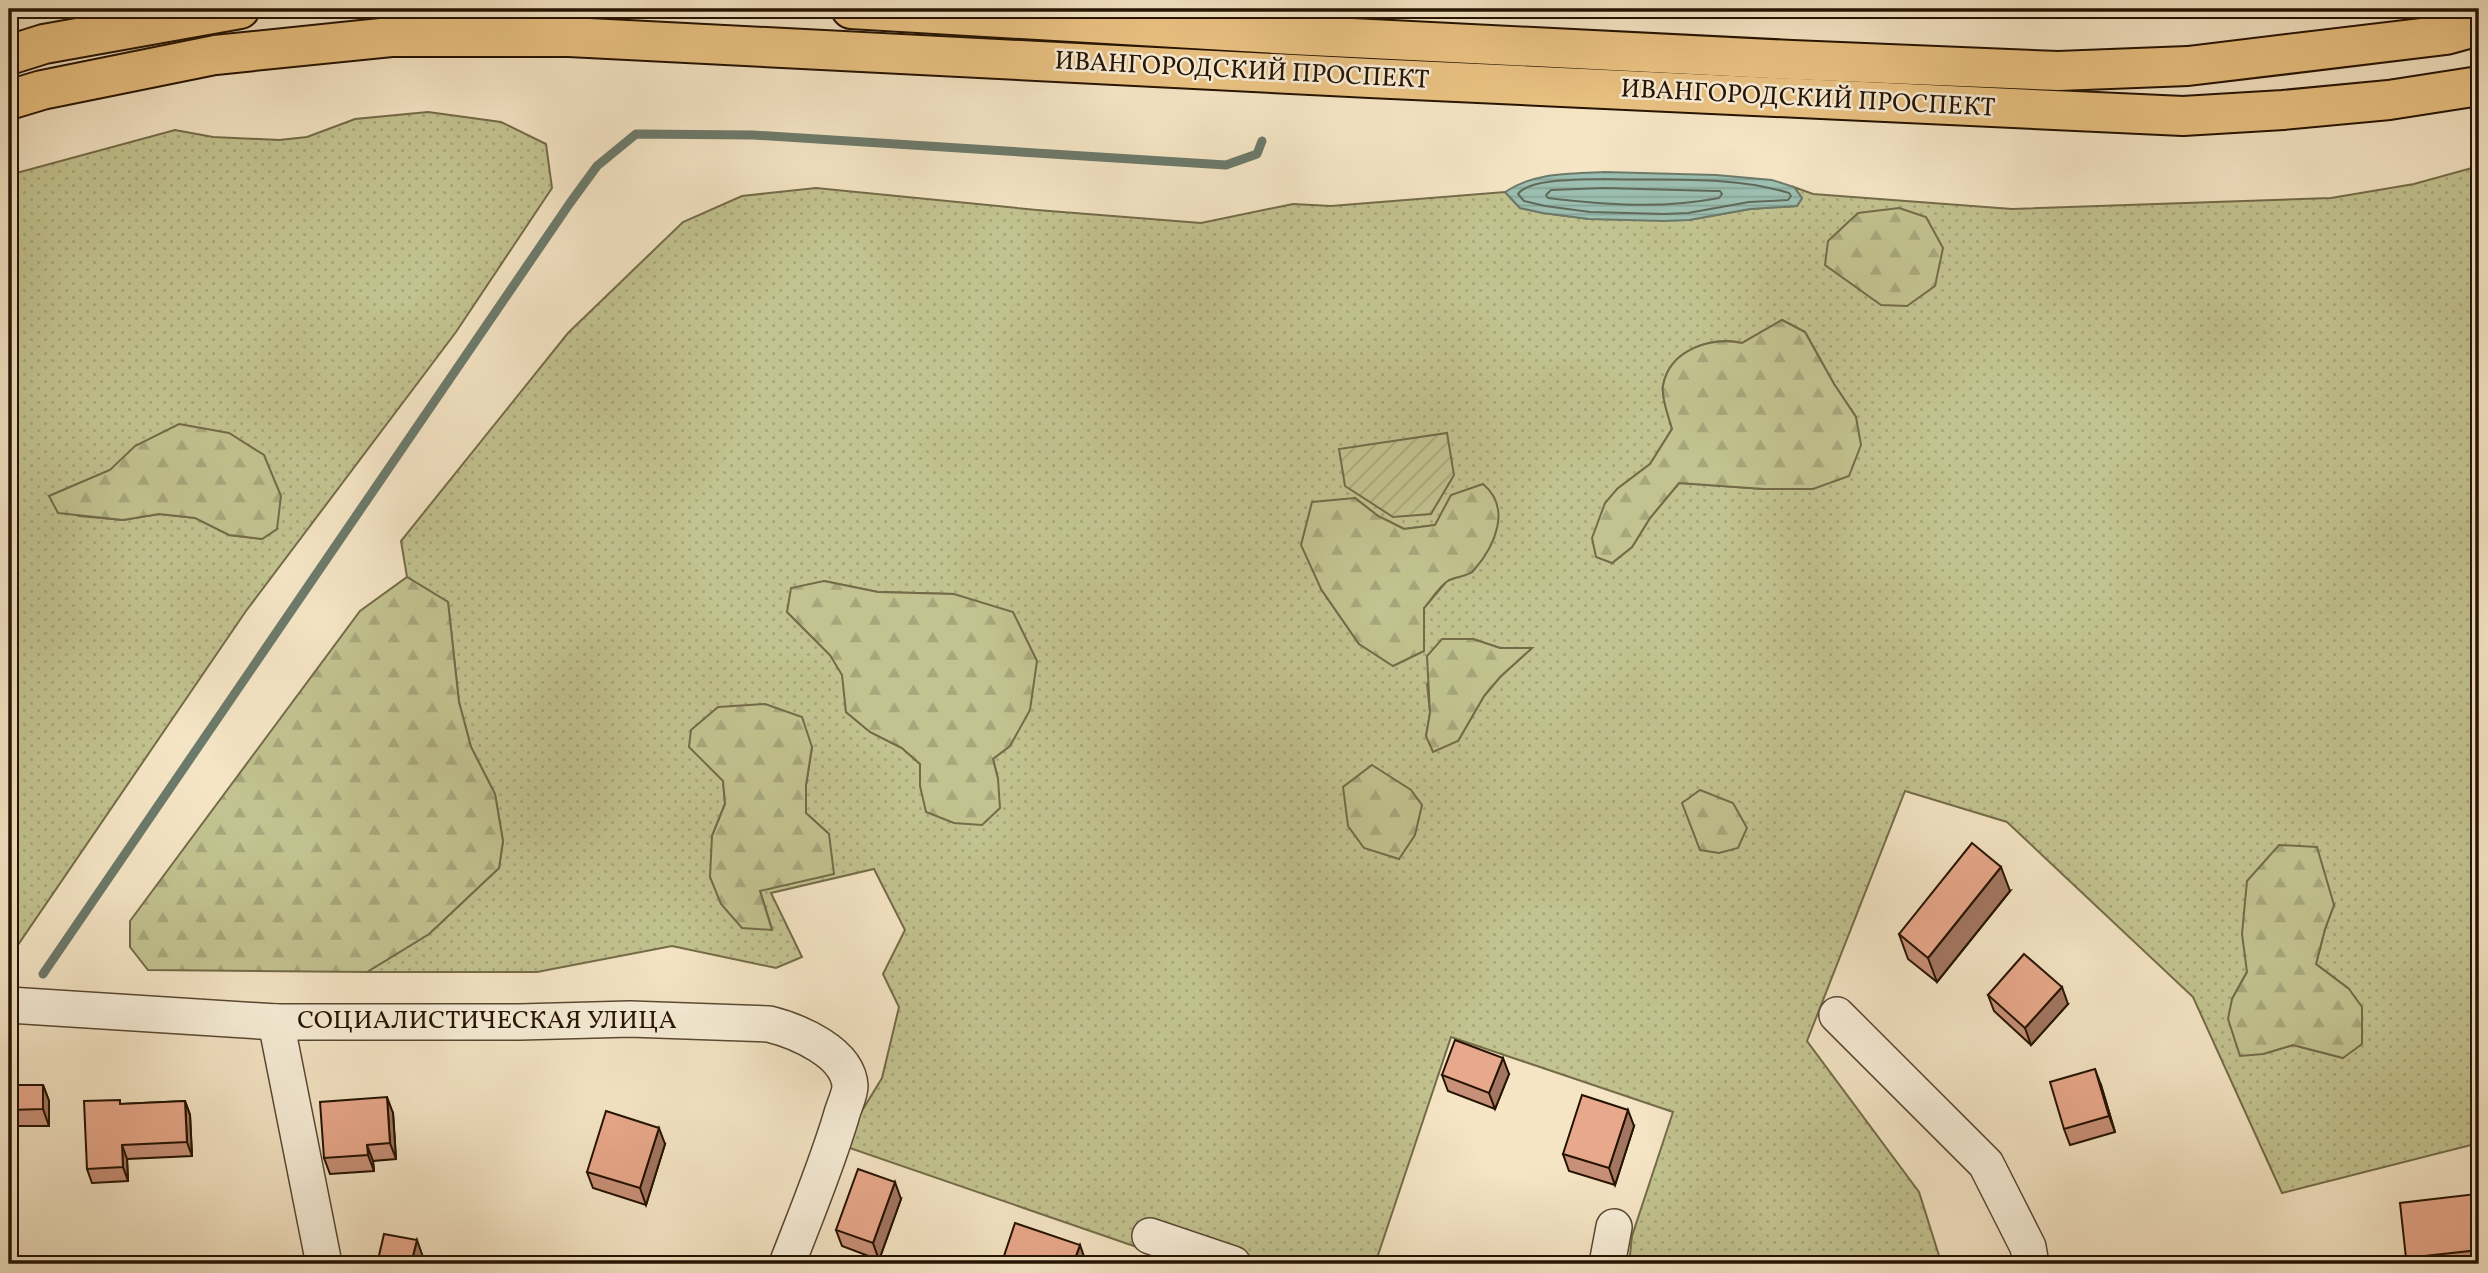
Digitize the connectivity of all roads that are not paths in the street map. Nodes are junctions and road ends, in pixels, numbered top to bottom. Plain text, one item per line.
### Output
1 (240, 9) edge
2 (851, 9) edge
3 (2479, 26) edge
4 (9, 55) edge
5 (2479, 86) edge
6 (9, 100) edge
7 (9, 1005) edge
8 (1837, 1015) dead end
9 (276, 1022) junction
10 (1614, 1227) dead end
11 (1150, 1236) dead end
12 (324, 1264) edge
13 (787, 1264) edge
14 (1233, 1264) edge
15 (1607, 1264) edge
16 (2031, 1264) edge

1 - 4 highway
2 - 3 highway, ИВАНГОРОДСКИЙ ПРОСПЕКТ
5 - 6 highway, ИВАНГОРОДСКИЙ ПРОСПЕКТ
7 - 9 street, СОЦИАЛИСТИЧЕСКАЯ УЛИЦА
8 - 16 street
9 - 12 street
9 - 13 street, СОЦИАЛИСТИЧЕСКАЯ УЛИЦА
10 - 15 street
11 - 14 street

